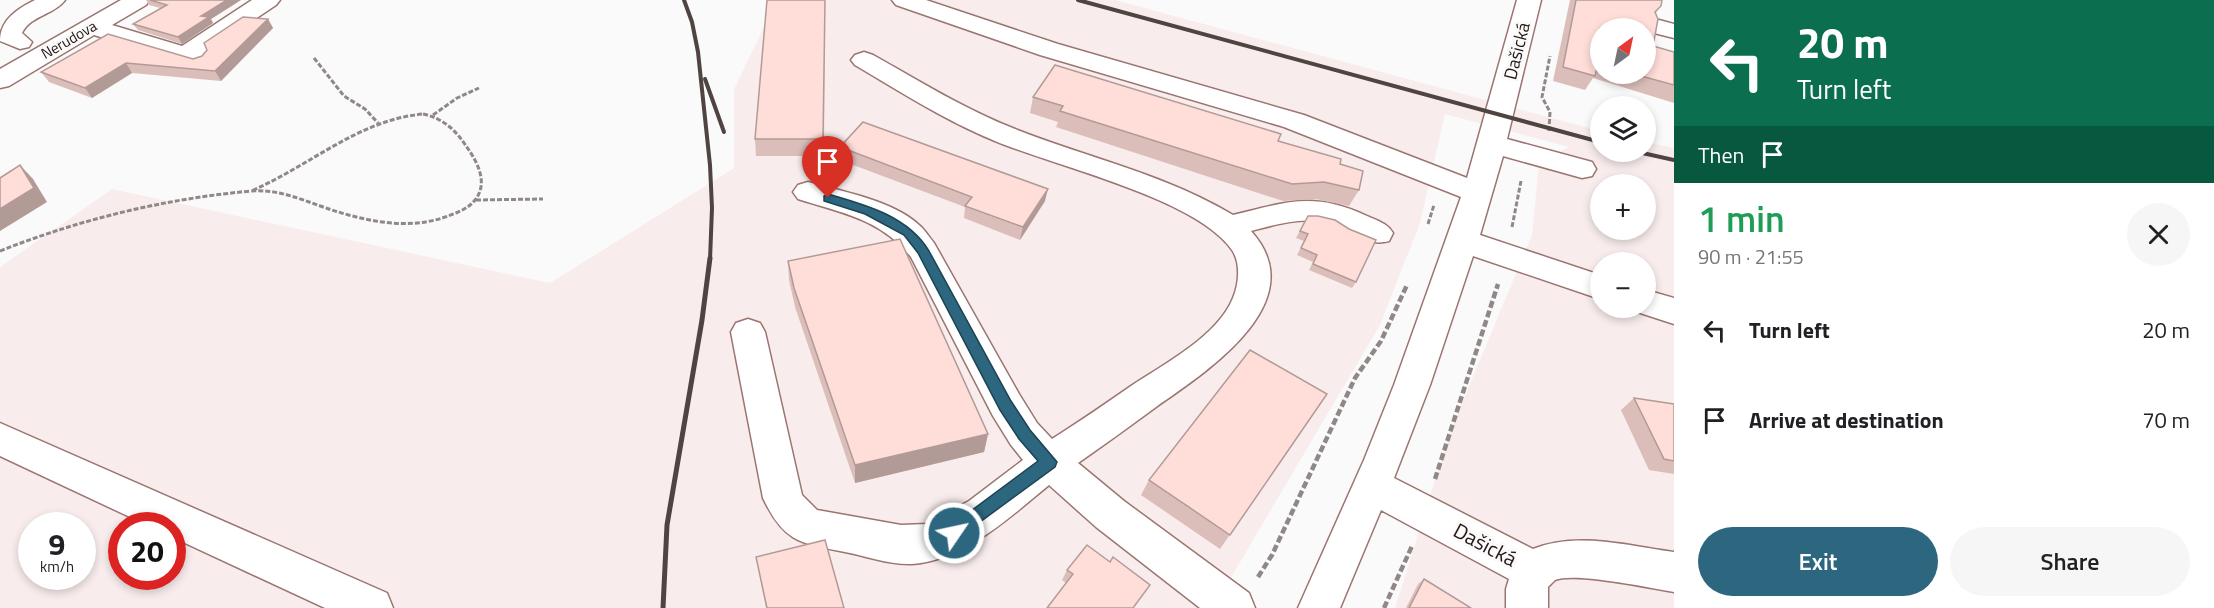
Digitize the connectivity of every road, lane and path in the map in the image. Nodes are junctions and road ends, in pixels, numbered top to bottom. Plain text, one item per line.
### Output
1 (53, 0) edge
2 (95, 0) edge
3 (138, 0) edge
4 (268, 0) edge
5 (904, 0) edge
6 (1529, 0) edge
7 (92, 27) junction
8 (20, 42) junction
9 (49, 51) junction
10 (1550, 56) dead end
11 (314, 58) dead end
12 (864, 60) dead end
13 (0, 80) edge
14 (479, 88) dead end
15 (433, 115) junction
16 (379, 124) junction
17 (1492, 144) junction
18 (1527, 154) junction
19 (1582, 169) dead end
20 (1442, 181) junction
21 (250, 191) junction
22 (808, 192) dead end
23 (1476, 192) junction
24 (543, 199) dead end
25 (476, 200) junction
26 (1227, 227) junction
27 (1378, 233) dead end
28 (1425, 234) dead end
29 (1461, 240) junction
30 (0, 251) edge
31 (1507, 256) junction
32 (1410, 277) dead end
33 (1590, 284) edge
34 (1656, 305) edge
35 (1674, 311) edge
36 (748, 332) dead end
37 (0, 439) edge
38 (1049, 462) junction
39 (1373, 486) junction
40 (1424, 513) junction
41 (1674, 572) edge
42 (1255, 582) dead end
43 (1530, 590) edge
44 (372, 608) edge
45 (1234, 608) edge
46 (1319, 608) edge
47 (1384, 608) edge

1 - 8 street
2 - 8 street
3 - 7 street, Nerudova
4 - 7 street
5 - 20 street
6 - 17 street, Dašická
7 - 9 street, Nerudova
8 - 9 street
9 - 13 street, Nerudova
10 - 18 path
11 - 16 path
12 - 26 street
14 - 15 path
15 - 16 path
15 - 25 path
16 - 21 path
17 - 18 street
17 - 23 street, Dašická
18 - 19 street
18 - 31 path
20 - 23 street
20 - 28 path
21 - 25 path
21 - 30 path
22 - 38 street
23 - 29 street, Dašická
24 - 25 path
26 - 27 street
26 - 38 street
29 - 31 street
29 - 39 street, Dašická
31 - 33 street
31 - 40 path
32 - 42 path
34 - 35 street
36 - 38 street
37 - 44 street
38 - 45 street
39 - 40 street, Dašická
39 - 46 street, Dašická
40 - 43 street, Dašická
40 - 47 path
41 - 43 street, Dašická

